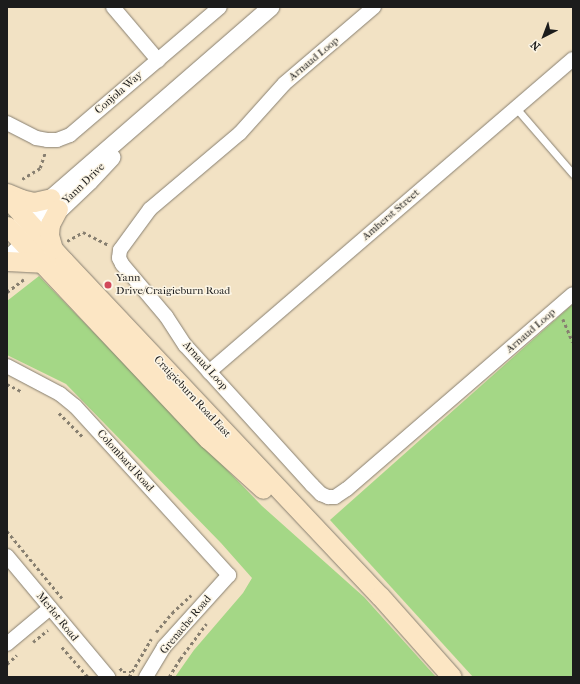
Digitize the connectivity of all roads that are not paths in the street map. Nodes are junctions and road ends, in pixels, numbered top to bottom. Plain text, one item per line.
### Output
1 (113, 7) edge
2 (220, 7) edge
3 (270, 7) edge
4 (374, 7) edge
5 (573, 59) edge
6 (158, 60) junction
7 (516, 108) junction
8 (7, 123) edge
9 (573, 174) edge
10 (7, 193) edge
11 (7, 198) edge
12 (55, 203) junction
13 (19, 231) edge
14 (50, 255) junction
15 (7, 260) edge
16 (573, 294) edge
17 (7, 366) edge
18 (209, 372) junction
19 (7, 556) edge
20 (229, 575) joint
21 (50, 608) junction
22 (7, 644) edge
23 (108, 677) edge
24 (146, 677) edge
25 (452, 677) edge

1 - 6 street
2 - 6 street, Conjola Way
3 - 12 street, Yann Drive
4 - 18 street, Arnaud Loop
5 - 7 street, Amherst Street
6 - 8 street, Conjola Way
7 - 9 lane
7 - 18 street, Amherst Street
10 - 12 main road
11 - 13 main road, Craigieburn Road East
12 - 13 street, Yann Drive
12 - 14 main road
13 - 14 main road, Craigieburn Road East
13 - 15 street, Yann Drive
14 - 15 main road
14 - 25 main road, Craigieburn Road East
16 - 18 street, Arnaud Loop
17 - 20 street, Colombard Road
19 - 21 street, Merlot Road
20 - 24 street, Grenache Road
21 - 22 street
21 - 23 street, Merlot Road

